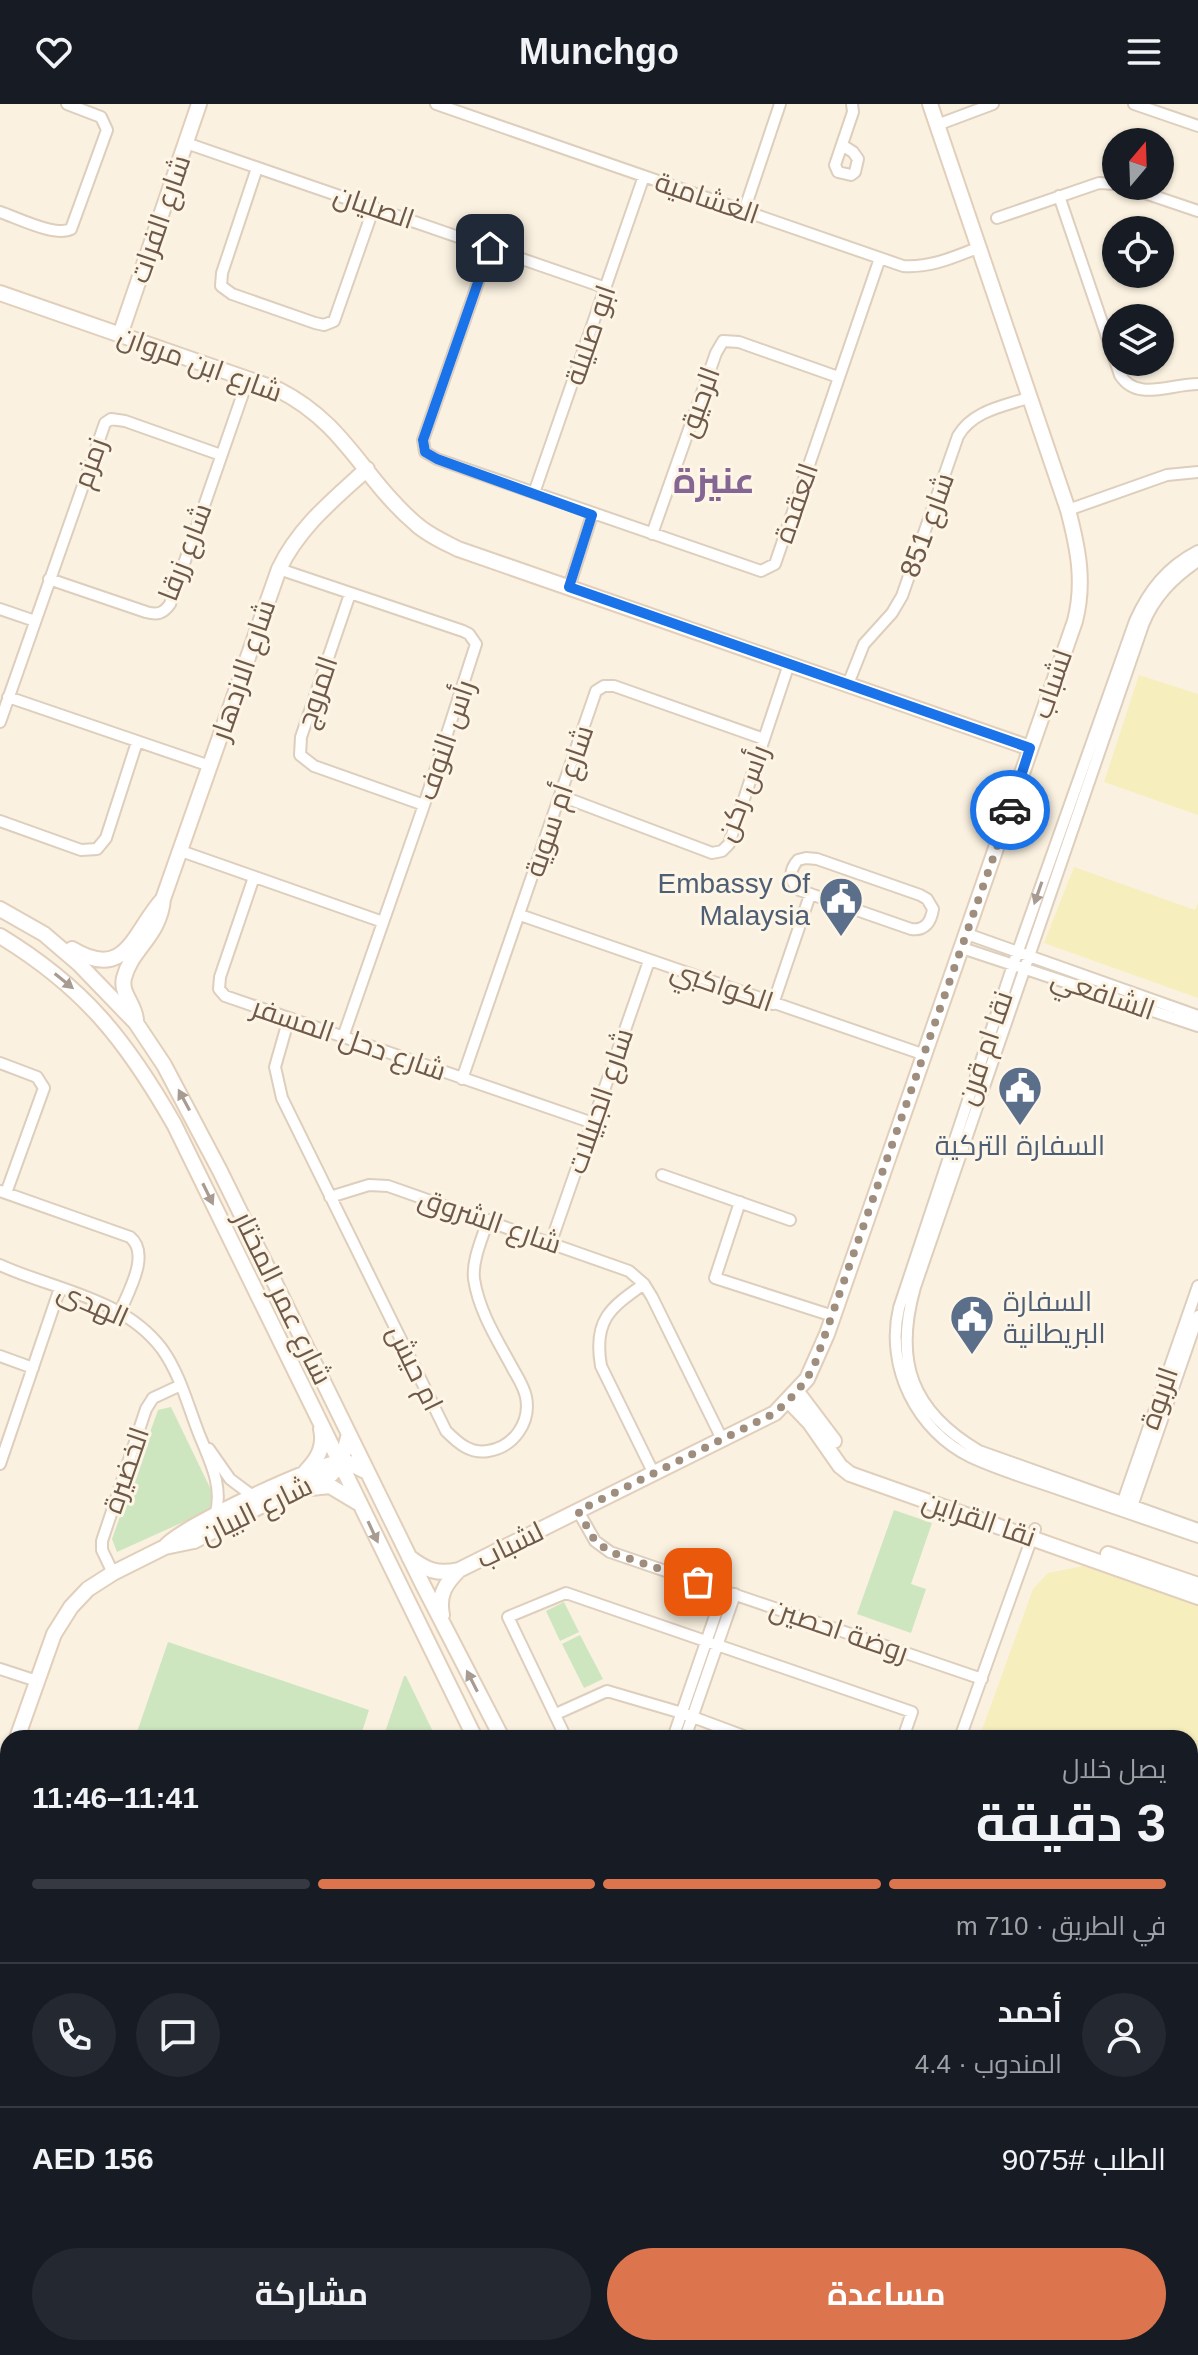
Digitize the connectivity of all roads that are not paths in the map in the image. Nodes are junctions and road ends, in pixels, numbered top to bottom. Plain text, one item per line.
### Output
1 (67, 104) edge
2 (199, 104) edge
3 (436, 104) edge
4 (780, 104) edge
5 (852, 104) edge
6 (930, 104) edge
7 (993, 104) edge
8 (1138, 105) edge
9 (461, 108) edge
10 (937, 125) junction
11 (1198, 126) edge
12 (186, 143) junction
13 (842, 145) dead end
14 (257, 168) junction
15 (644, 176) junction
16 (1102, 183) edge
17 (1059, 196) junction
18 (1165, 200) edge
19 (374, 207) junction
20 (744, 211) junction
21 (1198, 211) edge
22 (0, 212) edge
23 (997, 218) dead end
24 (980, 247) junction
25 (490, 248) junction
26 (880, 258) junction
27 (606, 288) junction
28 (0, 293) edge
29 (120, 335) junction
30 (838, 377) junction
31 (248, 379) junction
32 (1198, 384) edge
33 (1031, 397) junction
34 (221, 455) junction
35 (367, 469) junction
36 (1198, 472) edge
37 (534, 493) junction
38 (1068, 510) junction
39 (592, 515) junction
40 (652, 534) junction
41 (1198, 551) edge
42 (1198, 561) edge
43 (279, 569) junction
44 (49, 579) junction
45 (569, 587) junction
46 (350, 594) junction
47 (0, 609) edge
48 (35, 621) junction
49 (789, 664) junction
50 (848, 684) junction
51 (8, 697) junction
52 (0, 722) edge
53 (764, 739) junction
54 (137, 742) junction
55 (1030, 748) junction
56 (210, 766) junction
57 (561, 796) junction
58 (424, 805) junction
59 (0, 821) edge
60 (181, 851) junction
61 (254, 877) junction
62 (810, 895) junction
63 (163, 899) junction
64 (0, 909) edge
65 (520, 915) junction
66 (383, 922) junction
67 (0, 936) edge
68 (965, 941) junction
69 (54, 942) junction
70 (1024, 959) junction
71 (649, 961) junction
72 (1013, 965) junction
73 (773, 1004) junction
74 (1198, 1016) edge
75 (289, 1018) junction
76 (136, 1023) junction
77 (1198, 1026) edge
78 (343, 1037) junction
79 (925, 1055) junction
80 (0, 1063) edge
81 (462, 1079) junction
82 (593, 1123) junction
83 (662, 1175) dead end
84 (3, 1192) edge
85 (330, 1197) junction
86 (740, 1202) junction
87 (488, 1220) junction
88 (790, 1220) dead end
89 (551, 1242) junction
90 (0, 1265) edge
91 (15, 1272) junction
92 (0, 1273) edge
93 (644, 1284) junction
94 (1198, 1286) edge
95 (60, 1288) junction
96 (120, 1312) junction
97 (833, 1316) junction
98 (1198, 1316) edge
99 (0, 1356) edge
100 (33, 1368) junction
101 (181, 1385) junction
102 (793, 1397) junction
103 (319, 1421) junction
104 (349, 1434) junction
105 (201, 1437) junction
106 (722, 1439) junction
107 (339, 1461) junction
108 (0, 1464) edge
109 (305, 1472) junction
110 (367, 1472) junction
111 (654, 1474) junction
112 (254, 1497) junction
113 (272, 1500) junction
114 (360, 1504) junction
115 (1126, 1508) junction
116 (578, 1511) junction
117 (215, 1516) junction
118 (1198, 1529) edge
119 (1034, 1533) junction
120 (1198, 1537) edge
121 (165, 1547) junction
122 (409, 1557) junction
123 (459, 1570) junction
124 (113, 1573) junction
125 (1198, 1585) edge
126 (730, 1592) junction
127 (1198, 1597) edge
128 (443, 1623) junction
129 (712, 1642) junction
130 (0, 1669) edge
131 (982, 1679) junction
132 (37, 1681) junction
133 (556, 1714) junction
134 (687, 1715) junction
135 (20, 1730) edge
136 (471, 1730) edge
137 (498, 1730) edge
138 (563, 1730) edge
139 (678, 1730) edge
140 (686, 1730) edge
141 (727, 1730) edge
142 (906, 1730) edge
143 (963, 1730) edge

1 - 22 street
2 - 12 street, شارع الفرات
3 - 9 street, الغشامية
4 - 20 street
5 - 13 street
6 - 10 street, لشباب
7 - 10 street
8 - 11 street
9 - 15 street, الغشامية
10 - 24 street, لشباب
12 - 14 street, الصليان
12 - 29 street, شارع الفرات
14 - 19 street, الصليان
14 - 19 street
15 - 20 street, الغشامية
15 - 27 street, ابو صليلة
16 - 17 street
17 - 23 street
17 - 32 street
18 - 21 street
19 - 25 street, الصليان
20 - 26 street, الغشامية
24 - 26 street, الغشامية
24 - 33 street, لشباب
25 - 27 street, الصليان
25 - 37 street, العقدة
26 - 30 street, العقدة
27 - 37 street, ابو صليلة
28 - 29 street, شارع ابن مروان
29 - 31 street, شارع ابن مروان
30 - 40 street, الرحيق
30 - 40 street, العقدة
31 - 34 street, شارع زرقا
31 - 35 street, شارع ابن مروان
33 - 38 street, لشباب
33 - 50 street, شارع 851
34 - 44 street, شارع زرقا
34 - 44 street, زمزم
35 - 43 street, شارع الازدهار
35 - 45 street, شارع ابن مروان
36 - 38 street
37 - 39 street, العقدة
38 - 55 street, لشباب
39 - 40 street, العقدة
39 - 45 street
41 -> 70 street, نقا ام قرن
42 - 70 street, نقا ام قرن
43 - 46 street, رأس النوف
43 - 56 street, شارع الازدهار
44 - 48 street, زمزم
45 - 49 street, شارع ابن مروان
46 - 58 street, المروج
46 - 58 street, رأس النوف
47 - 48 street
48 - 51 street, زمزم
49 - 50 street, شارع ابن مروان
49 - 53 street, رأس ركن
50 - 55 street, شارع ابن مروان
51 - 52 street, زمزم
51 - 54 street
53 - 57 street, شارع أم سوية
53 - 57 street, رأس ركن
54 - 56 street
54 - 59 street
55 - 68 street, لشباب
56 - 60 street, شارع الازدهار
57 - 65 street, شارع أم سوية
58 - 66 street, رأس النوف
60 - 61 street
60 - 63 street, شارع الازدهار
61 - 66 street
61 - 75 street, شارع دحل المسفر
62 - 62 street
62 - 73 street
63 - 69 street, شارع الازدهار
63 - 76 street, شارع الازدهار
64 - 69 street, شارع عمر المختار
65 - 71 street, الكواكبي
65 - 81 street, شارع أم سوية
66 - 78 street, رأس النوف
67 -> 103 street, شارع عمر المختار
68 - 70 street, الشافعي
68 - 72 street, الشافعي
68 - 79 street, لشباب
69 - 76 street, شارع عمر المختار
70 - 72 street, الشافعي
70 - 74 street, الشافعي
70 - 77 street, الشافعي
70 - 115 street, نقا ام قرن
71 - 73 street, الكواكبي
71 - 82 street, شارع الجبيلات
72 - 115 street, نقا ام قرن
73 - 79 street, الكواكبي
75 - 78 street, شارع دحل المسفر
75 - 85 street, ام حيش
104 -> 76 street, شارع عمر المختار
78 - 81 street, شارع دحل المسفر
79 - 97 street, لشباب
80 - 84 street
81 - 82 street, شارع دحل المسفر
82 - 89 street, شارع الجبيلات
83 - 86 street
84 - 96 street
85 - 87 street, شارع الشروق
85 - 87 street, ام حيش
86 - 88 street
86 - 97 street
87 - 89 street, شارع الشروق
89 - 93 street, شارع الشروق
90 - 91 street, الهدى
91 - 92 street, الهدى
91 - 95 street, الهدى
93 - 106 street
93 - 111 street
94 - 115 street, الربوة
95 - 96 street, الهدى
95 - 100 street
96 - 101 street, الهدى
97 - 102 street, لشباب
98 - 115 street, الربوة
99 - 100 street
100 - 108 street
101 - 105 street, الهدى
101 - 124 street, الخضيرة
102 - 106 street, لشباب
102 - 119 street, نقا القراين
103 - 107 street, شارع عمر المختار
103 - 109 street
104 - 107 street, شارع البيان
104 - 110 street, شارع عمر المختار
105 - 112 street, الهدى
105 - 117 street, الهدى
106 - 111 street, لشباب
107 - 109 street, شارع البيان
107 - 110 street, شارع البيان
107 - 113 street, شارع البيان
107 - 114 street, شارع عمر المختار
109 - 112 street, شارع البيان
110 - 122 street, شارع عمر المختار
111 - 116 street, لشباب
112 - 117 street, شارع البيان
113 - 114 street
113 - 121 street, شارع البيان
114 -> 136 street, شارع عمر المختار
115 - 118 street, نقا ام قرن
115 - 120 street, نقا ام قرن
116 - 123 street, لشباب
116 - 126 street, روضة احصين
117 - 121 street, شارع البيان
119 - 125 street, نقا القراين
119 - 127 street, نقا القراين
119 - 131 street
121 - 124 street, شارع البيان
122 - 123 street, لشباب
122 - 128 street, شارع عمر المختار
123 - 128 street, لشباب
124 - 132 street, شارع البيان
126 - 129 street
126 - 131 street, روضة احصين
137 -> 128 street, شارع عمر المختار
129 - 133 street
129 - 134 street
129 - 142 street
130 - 132 street
131 - 143 street
132 - 135 street, شارع البيان
133 - 134 street
133 - 138 street
134 - 139 street
134 - 140 street
134 - 141 street

